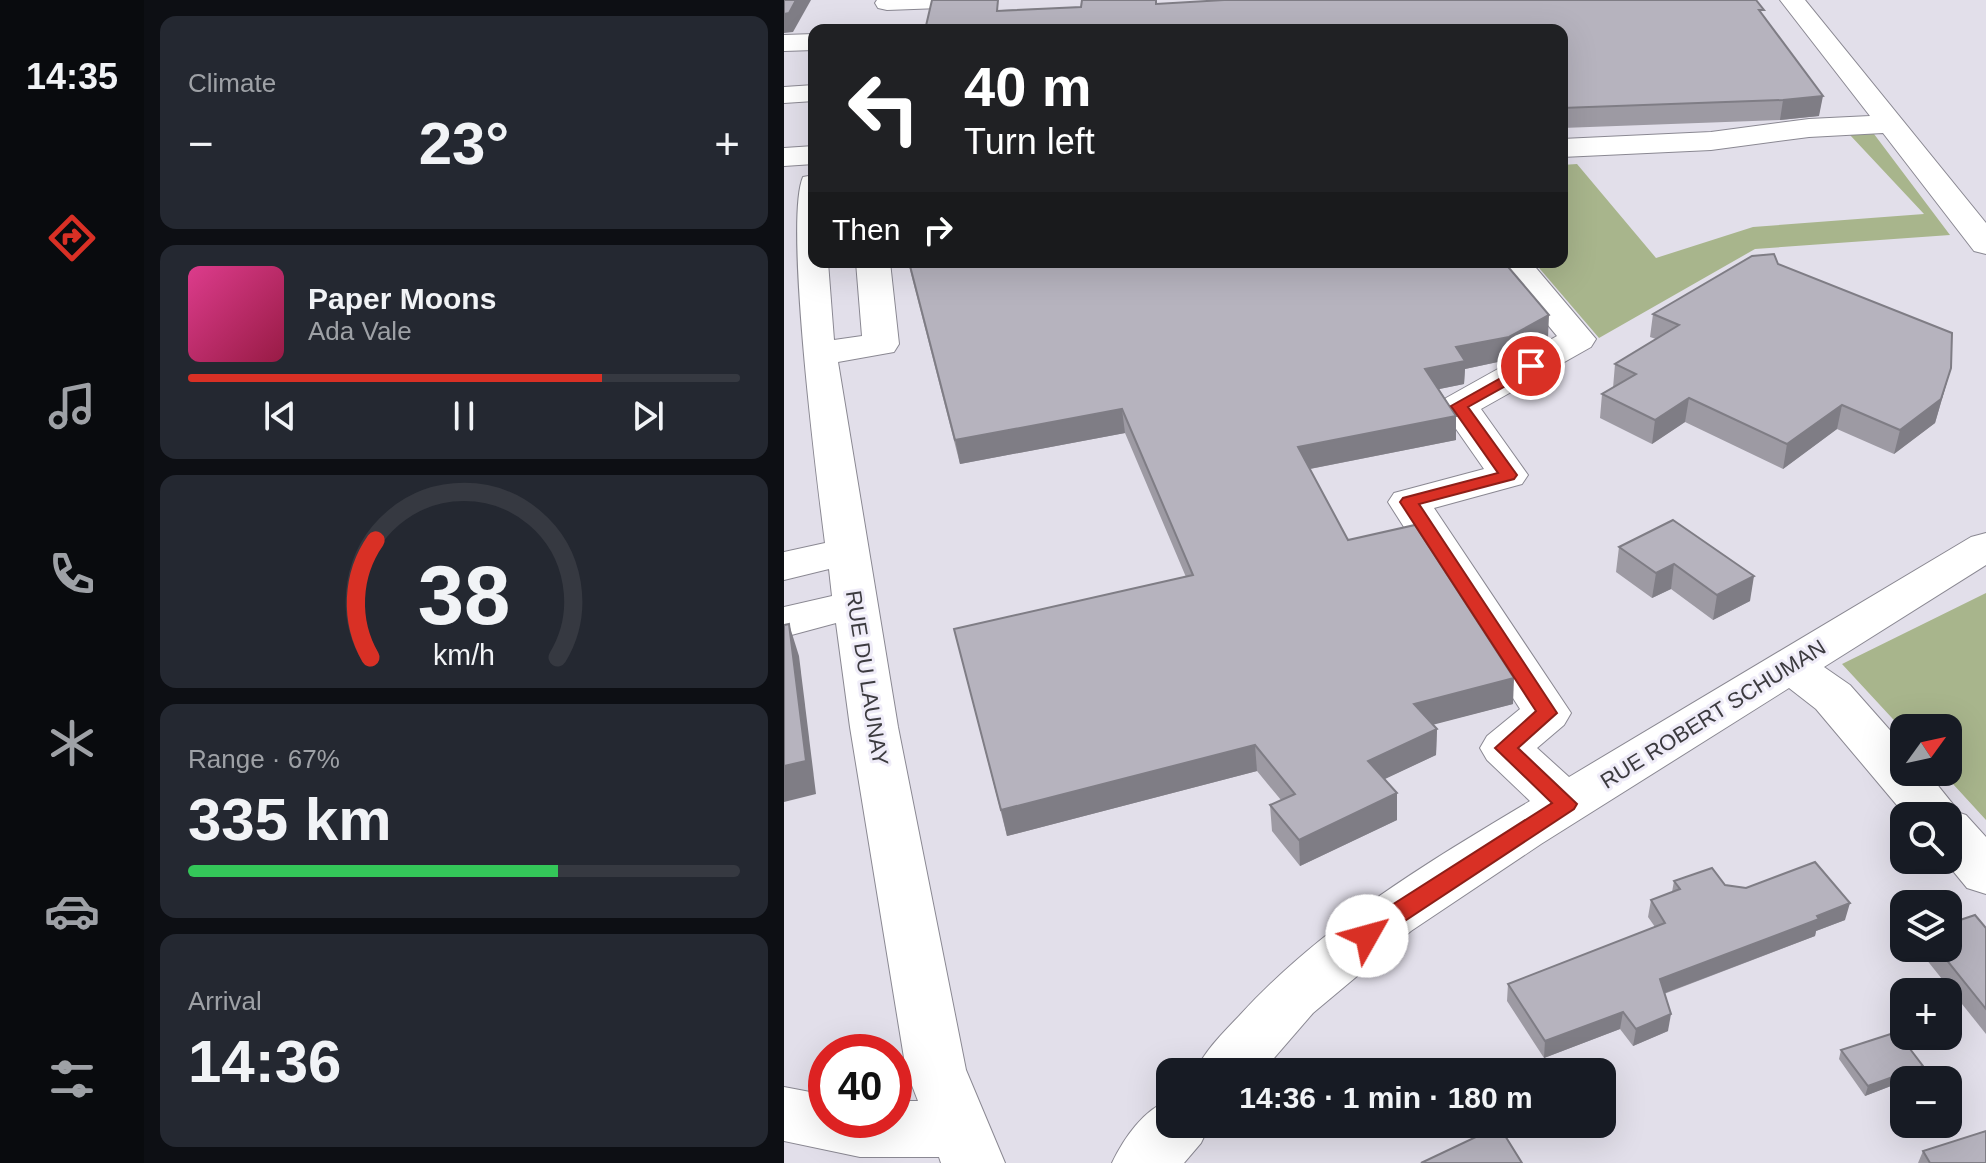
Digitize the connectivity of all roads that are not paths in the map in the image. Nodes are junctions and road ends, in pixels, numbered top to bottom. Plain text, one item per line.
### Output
1 (967, 0) edge
2 (1792, 0) edge
3 (888, 2) edge
4 (878, 24) edge
5 (808, 42) edge
6 (784, 43) edge
7 (808, 93) edge
8 (784, 95) edge
9 (1891, 124) junction
10 (1568, 148) edge
11 (808, 155) edge
12 (784, 157) edge
13 (808, 218) edge
14 (1986, 244) edge
15 (874, 268) edge
16 (1518, 268) edge
17 (798, 310) edge
18 (818, 354) junction
19 (1986, 546) edge
20 (847, 551) junction
21 (784, 566) edge
22 (856, 604) junction
23 (784, 622) edge
24 (1791, 666) junction
25 (1924, 802) edge
26 (1566, 804) junction
27 (1962, 845) edge
28 (1986, 873) edge
29 (1238, 1058) edge
30 (784, 1114) edge
31 (1166, 1138) edge
32 (967, 1146) edge
33 (1144, 1163) edge

1 - 3 street
2 - 9 street
3 - 4 street
5 - 6 street
7 - 8 street
9 - 10 street
9 - 14 street
11 - 12 street
13 - 17 street, RUE DU LAUNAY
15 - 18 street
16 - 26 street
17 - 18 street, RUE DU LAUNAY
18 - 20 street, RUE DU LAUNAY
19 - 24 street, RUE ROBERT SCHUMAN
20 - 21 street
20 - 22 street, RUE DU LAUNAY
22 - 23 street
22 - 32 street, RUE DU LAUNAY
24 - 25 street
24 - 26 street, RUE ROBERT SCHUMAN
26 - 29 street, RUE ROBERT SCHUMAN
27 - 28 street
30 - 32 street
31 - 33 street

